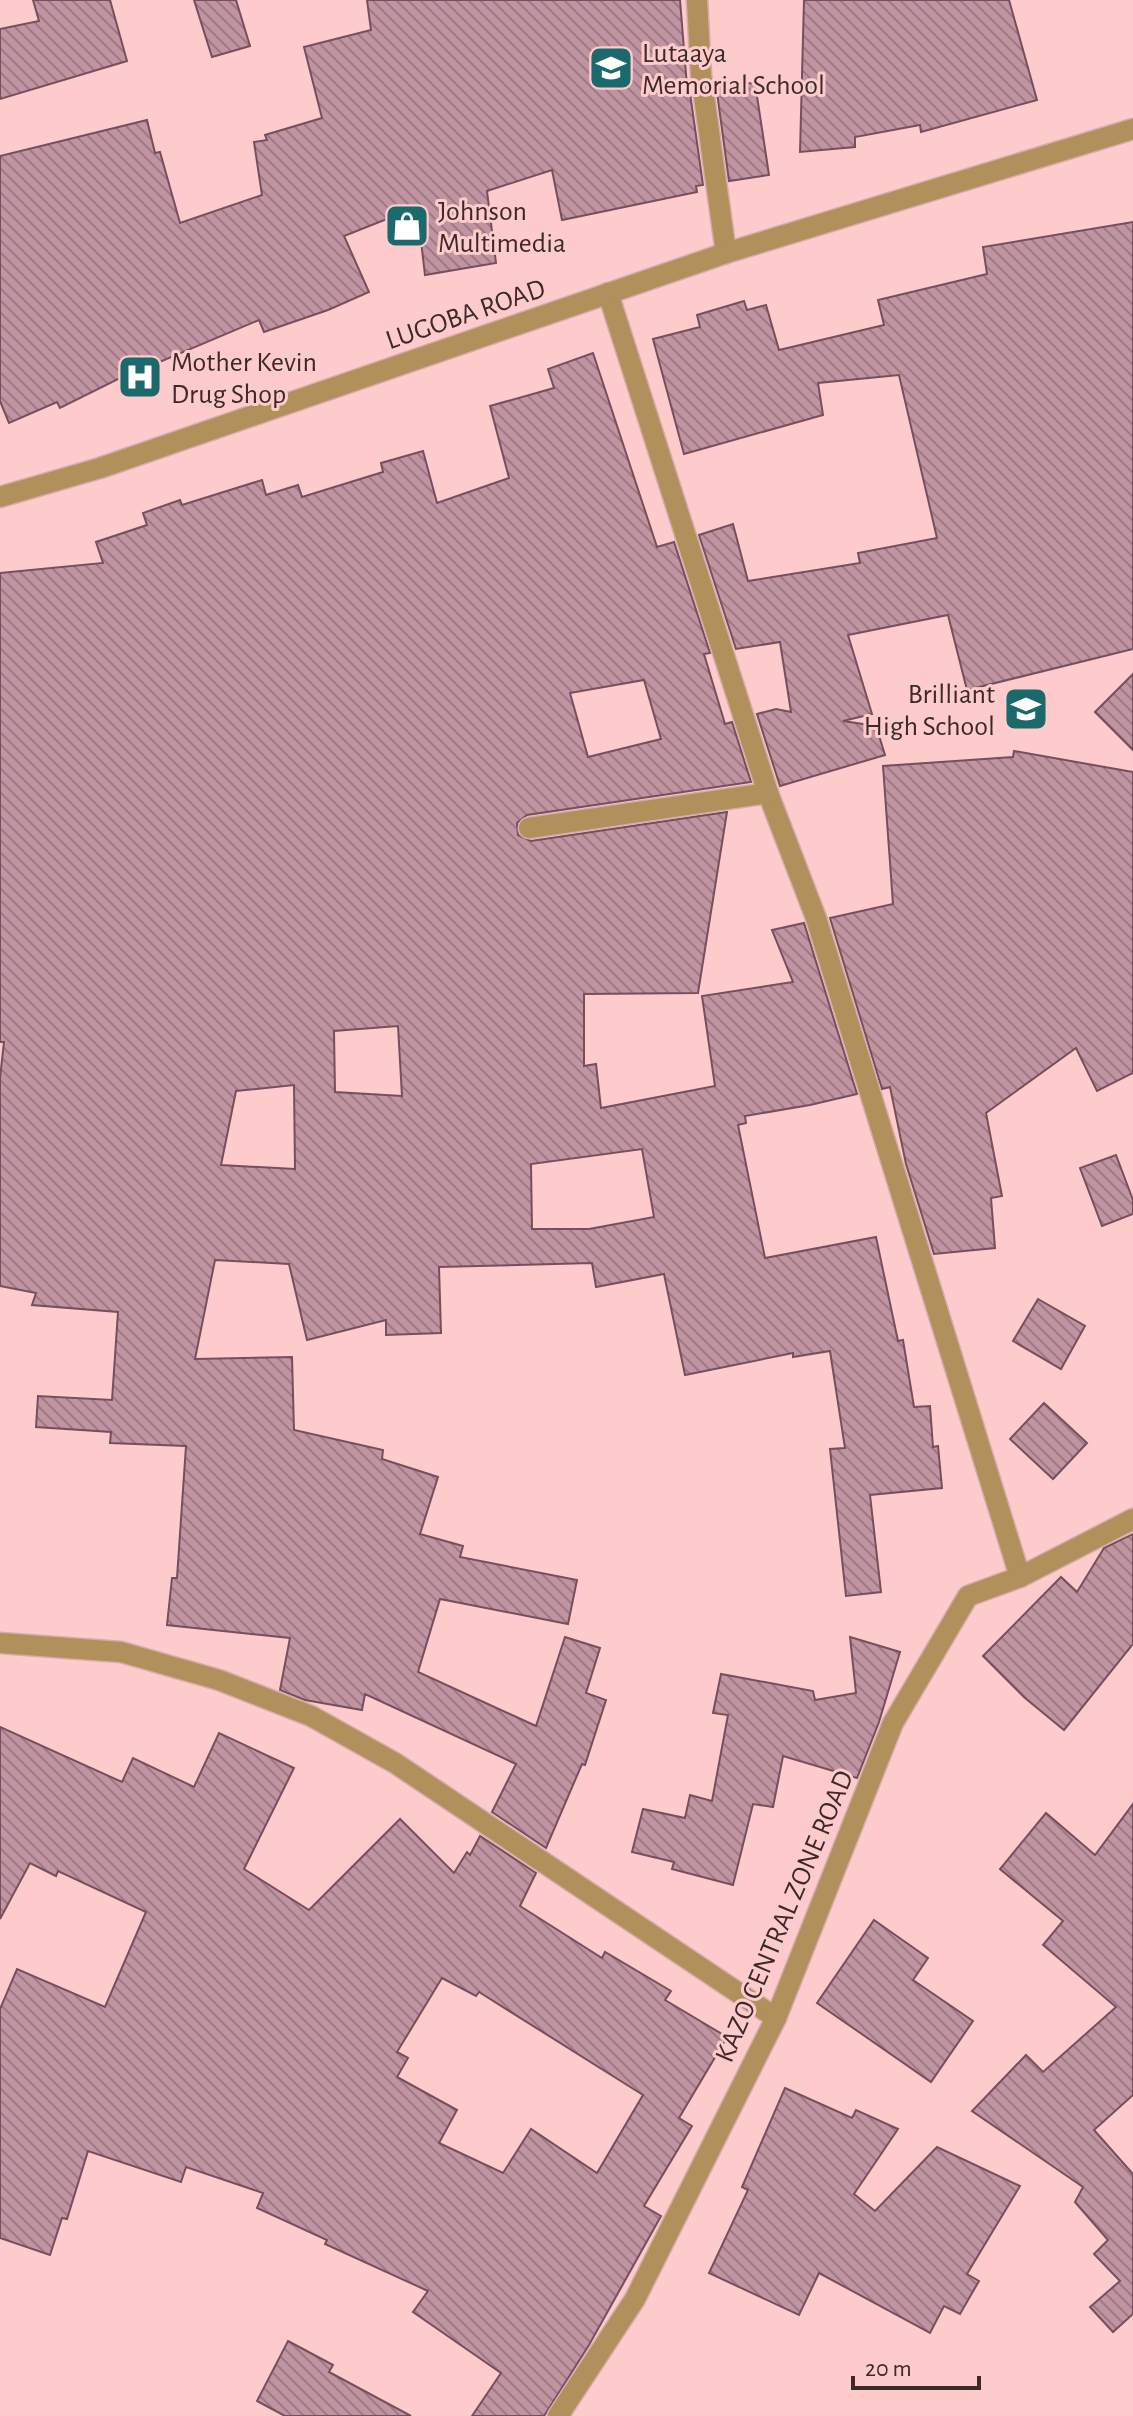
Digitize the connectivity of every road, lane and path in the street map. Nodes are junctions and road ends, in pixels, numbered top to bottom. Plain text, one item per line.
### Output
1 (697, 0) edge
2 (1133, 129) edge
3 (726, 253) junction
4 (608, 293) junction
5 (1, 495) edge
6 (768, 793) junction
7 (529, 828) dead end
8 (1133, 1519) edge
9 (1020, 1577) junction
10 (0, 1643) edge
11 (776, 2018) junction
12 (558, 2416) edge

1 - 3 street
2 - 3 street, LUGOBA ROAD
3 - 4 street, LUGOBA ROAD
4 - 5 street, LUGOBA ROAD
4 - 6 street
6 - 7 street
6 - 9 street
8 - 9 street, KAZO CENTRAL ZONE ROAD
9 - 11 street, KAZO CENTRAL ZONE ROAD
10 - 11 street
11 - 12 street, KAZO CENTRAL ZONE ROAD

